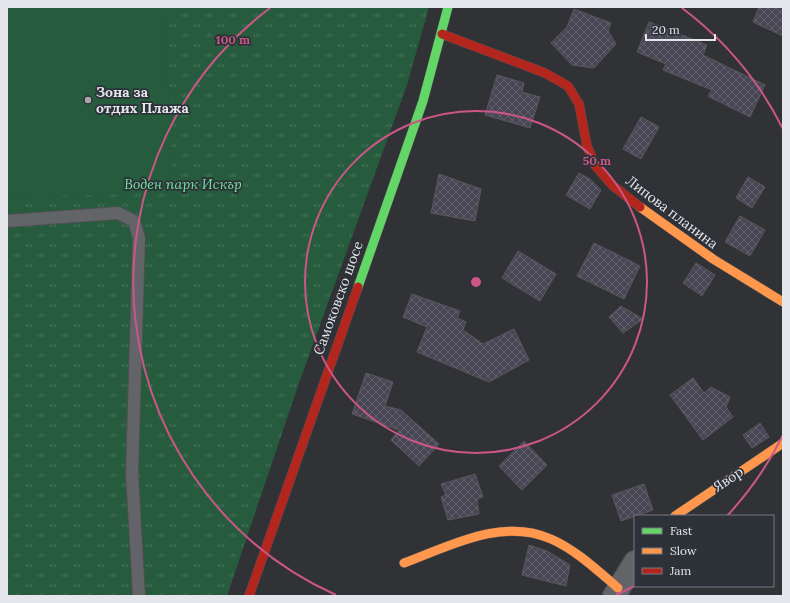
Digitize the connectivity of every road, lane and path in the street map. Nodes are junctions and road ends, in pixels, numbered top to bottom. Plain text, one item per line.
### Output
1 (448, 7) edge
2 (442, 34) junction
3 (7, 221) edge
4 (783, 302) edge
5 (783, 443) edge
6 (676, 515) edge
7 (404, 563) dead end
8 (634, 564) edge
9 (616, 592) edge
10 (138, 596) edge
11 (249, 596) edge

1 - 2 street, Самоковско шосе
2 - 4 street, Липова планина
2 - 11 street, Самоковско шосе
3 - 10 lane
5 - 6 street, Явор
7 - 9 street
8 - 9 street

